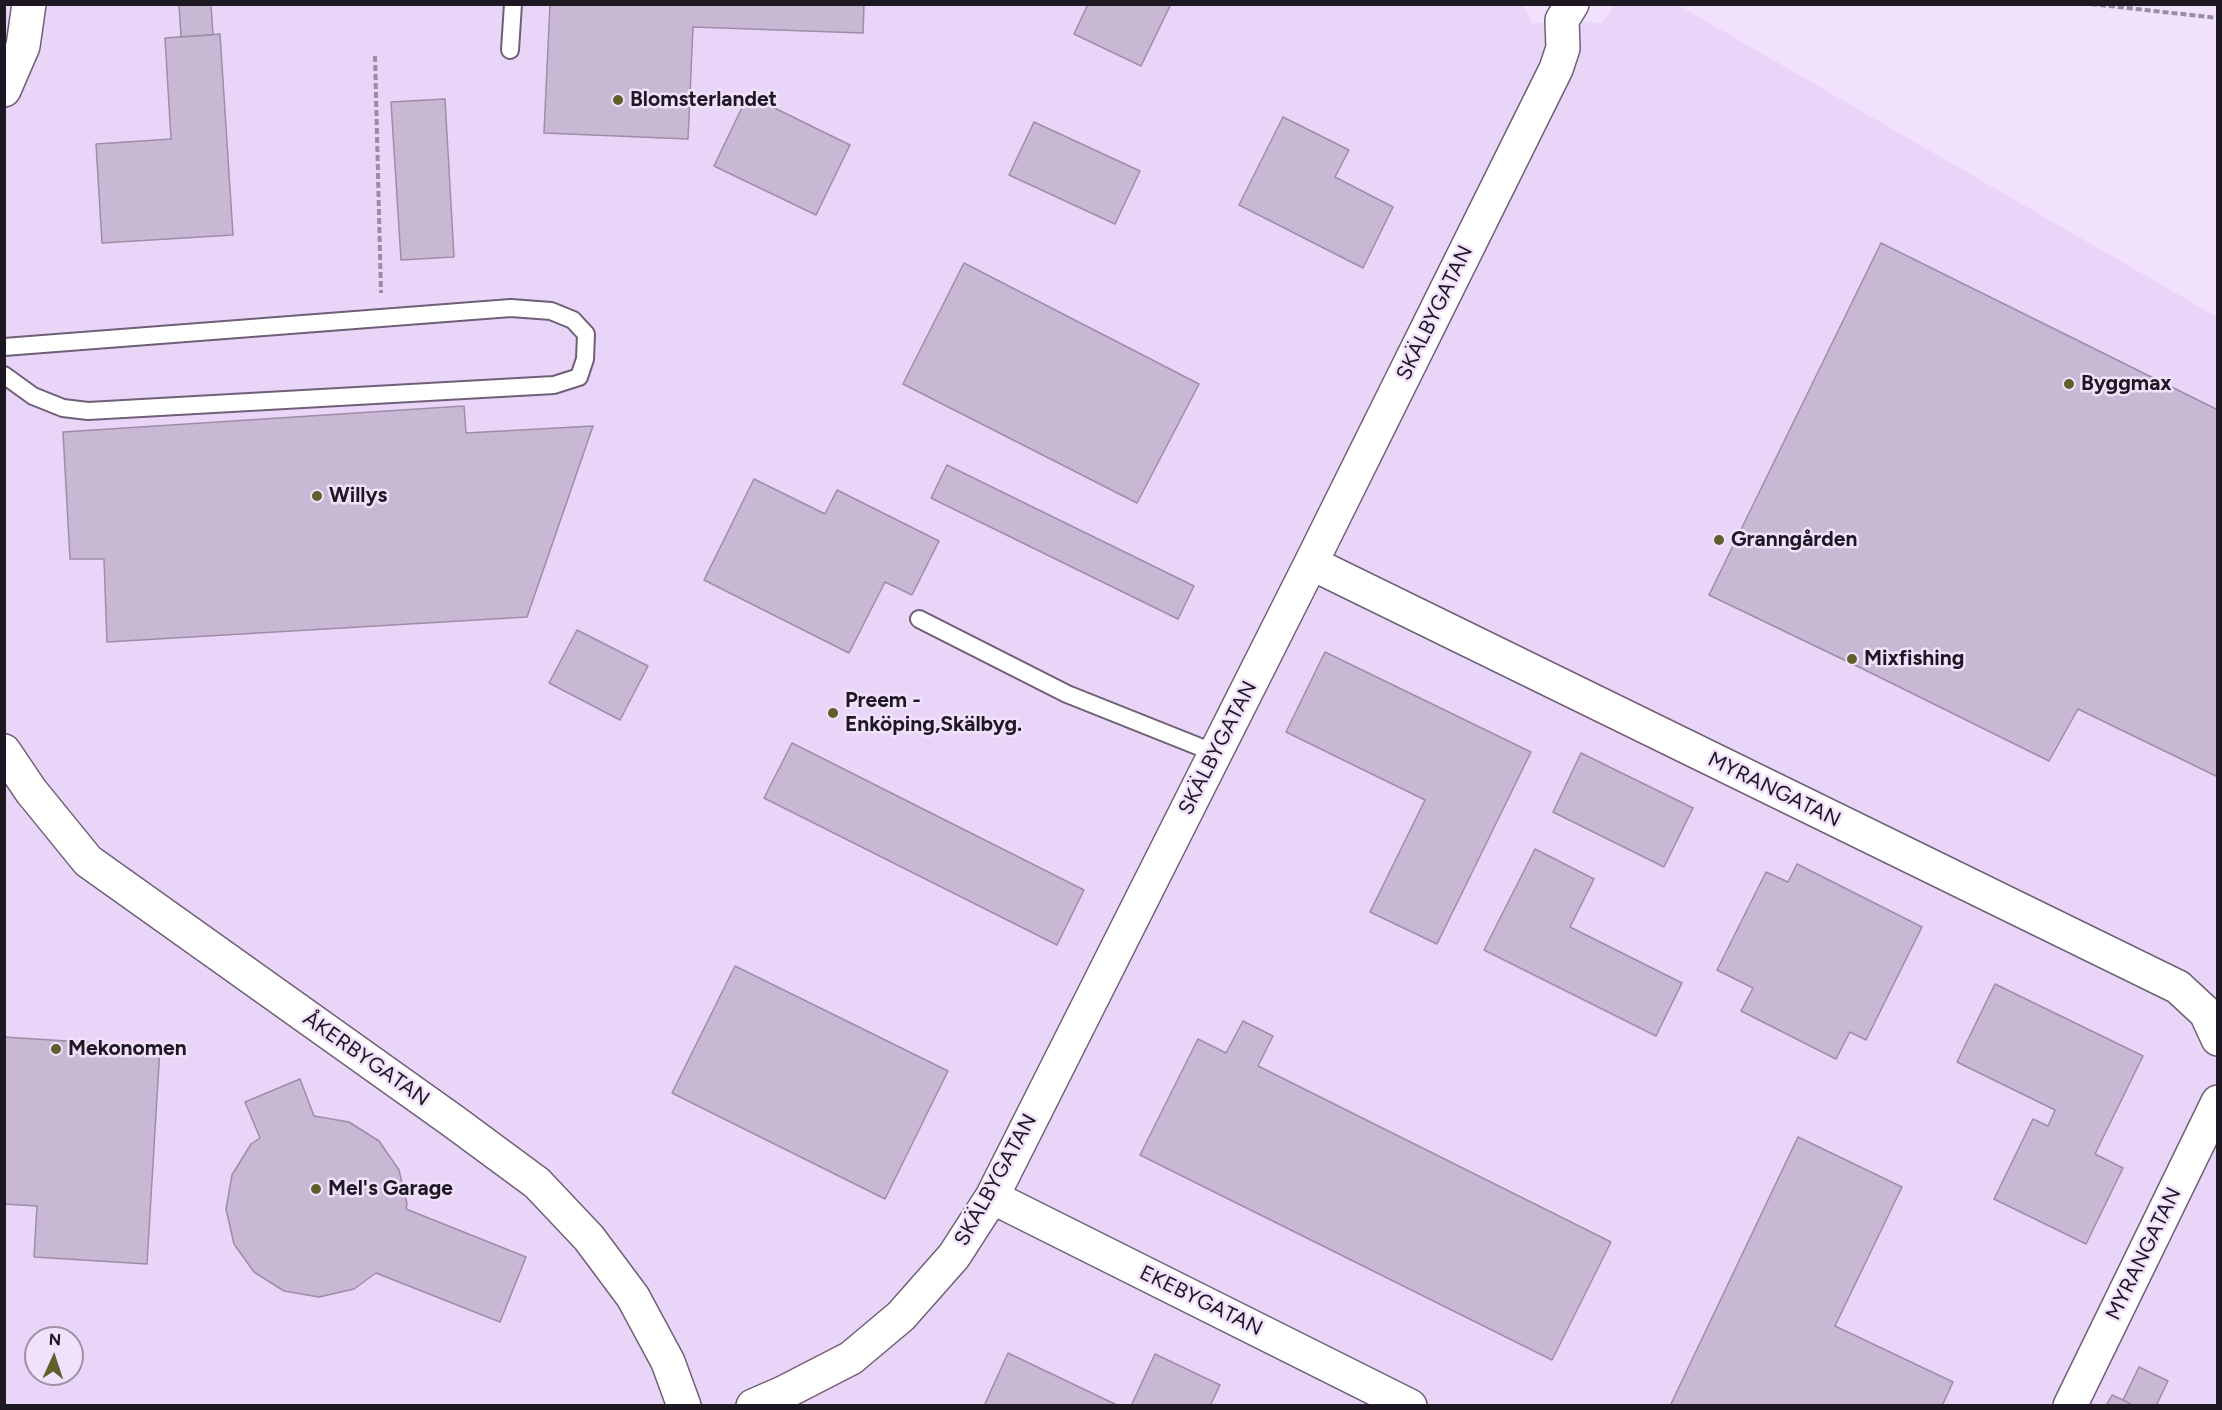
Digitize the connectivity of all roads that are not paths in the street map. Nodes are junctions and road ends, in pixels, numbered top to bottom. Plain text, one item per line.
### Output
1 (29, 4) edge
2 (513, 4) edge
3 (1563, 10) edge
4 (510, 50) dead end
5 (4, 90) edge
6 (4, 347) edge
7 (4, 375) edge
8 (1311, 563) junction
9 (918, 619) dead end
10 (4, 751) edge
11 (1215, 753) junction
12 (2217, 1039) edge
13 (2217, 1102) edge
14 (992, 1197) junction
15 (684, 1406) edge
16 (753, 1406) edge
17 (1410, 1406) edge
18 (2070, 1406) edge

1 - 5 street
2 - 4 lane
3 - 8 street, SKÄLBYGATAN
6 - 7 lane
8 - 11 street, SKÄLBYGATAN
8 - 12 street, MYRANGATAN
9 - 11 lane
10 - 15 street, ÅKERBYGATAN
11 - 14 street, SKÄLBYGATAN
13 - 18 street, MYRANGATAN
14 - 16 street, SKÄLBYGATAN
14 - 17 street, EKEBYGATAN

